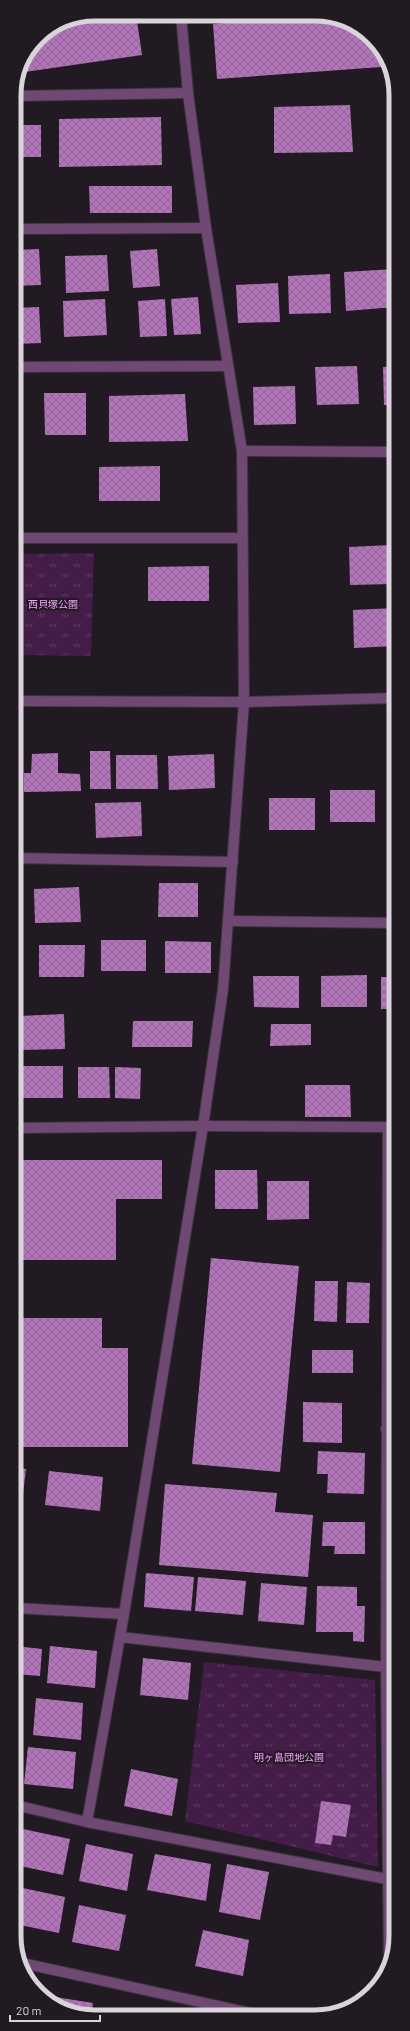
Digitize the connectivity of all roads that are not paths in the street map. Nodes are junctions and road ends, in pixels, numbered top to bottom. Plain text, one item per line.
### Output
1 (182, 21) edge
2 (188, 93) junction
3 (21, 96) edge
4 (206, 228) junction
5 (21, 229) edge
6 (228, 366) junction
7 (21, 367) edge
8 (242, 450) junction
9 (389, 452) edge
10 (21, 538) edge
11 (241, 538) junction
12 (389, 698) edge
13 (21, 701) edge
14 (244, 702) junction
15 (21, 858) edge
16 (233, 862) junction
17 (228, 920) junction
18 (389, 923) edge
19 (203, 1126) junction
20 (389, 1127) edge
21 (21, 1128) edge
22 (21, 1608) edge
23 (389, 1613) edge
24 (124, 1614) junction
25 (120, 1637) junction
26 (386, 1666) junction
27 (389, 1702) edge
28 (21, 1806) edge
29 (88, 1822) junction
30 (389, 1878) edge
31 (27, 1964) edge
32 (237, 2010) edge

1 - 2 street
2 - 3 street
2 - 4 street
4 - 5 street
4 - 6 street
6 - 7 street
6 - 8 street
8 - 9 street
8 - 11 street
10 - 11 street
11 - 14 street
12 - 14 street
13 - 14 street
14 - 16 street
15 - 16 street
16 - 17 street
17 - 18 street
17 - 19 street
19 - 20 street
19 - 21 street
19 - 24 street
22 - 24 street
23 - 26 street
24 - 25 street
25 - 26 street
25 - 29 street
26 - 27 street
28 - 29 street
29 - 30 street
31 - 32 street

